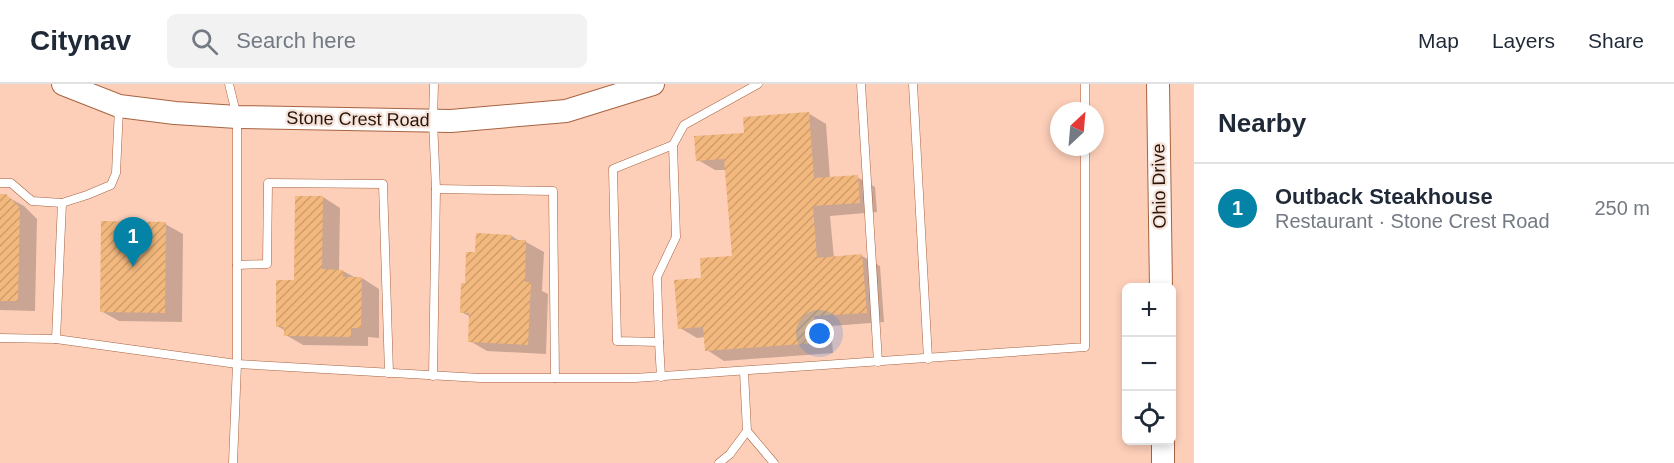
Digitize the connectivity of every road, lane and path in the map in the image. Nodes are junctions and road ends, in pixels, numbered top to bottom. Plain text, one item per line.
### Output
1 (63, 84) edge
2 (229, 84) edge
3 (434, 84) edge
4 (653, 84) edge
5 (758, 84) edge
6 (861, 84) edge
7 (913, 84) edge
8 (1085, 84) edge
9 (1158, 84) edge
10 (1085, 102) edge
11 (119, 106) junction
12 (237, 117) junction
13 (433, 121) junction
14 (673, 145) junction
15 (1085, 156) edge
16 (0, 183) edge
17 (436, 189) junction
18 (62, 203) junction
19 (237, 265) junction
20 (1161, 283) edge
21 (0, 338) edge
22 (56, 339) junction
23 (659, 342) junction
24 (928, 359) junction
25 (878, 362) junction
26 (237, 364) junction
27 (744, 372) junction
28 (388, 373) junction
29 (433, 376) junction
30 (661, 377) junction
31 (555, 378) junction
32 (747, 431) junction
33 (1163, 445) edge
34 (233, 463) edge
35 (719, 463) edge
36 (774, 463) edge
37 (1163, 463) edge

1 - 11 street, Stone Crest Road
2 - 12 lane
3 - 13 lane
4 - 13 street, Stone Crest Road
5 - 14 lane
6 - 25 lane
7 - 24 lane
8 - 10 lane
9 - 20 street, Ohio Drive
11 - 12 street, Stone Crest Road
11 - 18 lane
12 - 13 street, Stone Crest Road
12 - 19 lane
13 - 17 lane
14 - 23 lane
14 - 23 lane
15 - 24 lane
16 - 18 lane
17 - 29 lane
17 - 31 lane
18 - 22 lane
19 - 26 lane
19 - 28 lane
21 - 22 lane
22 - 26 lane
23 - 30 lane
24 - 25 lane
25 - 27 lane
26 - 28 lane
26 - 34 lane
27 - 30 lane
27 - 32 lane
28 - 29 lane
29 - 31 lane
30 - 31 lane
32 - 35 lane
32 - 36 lane
33 - 37 street

